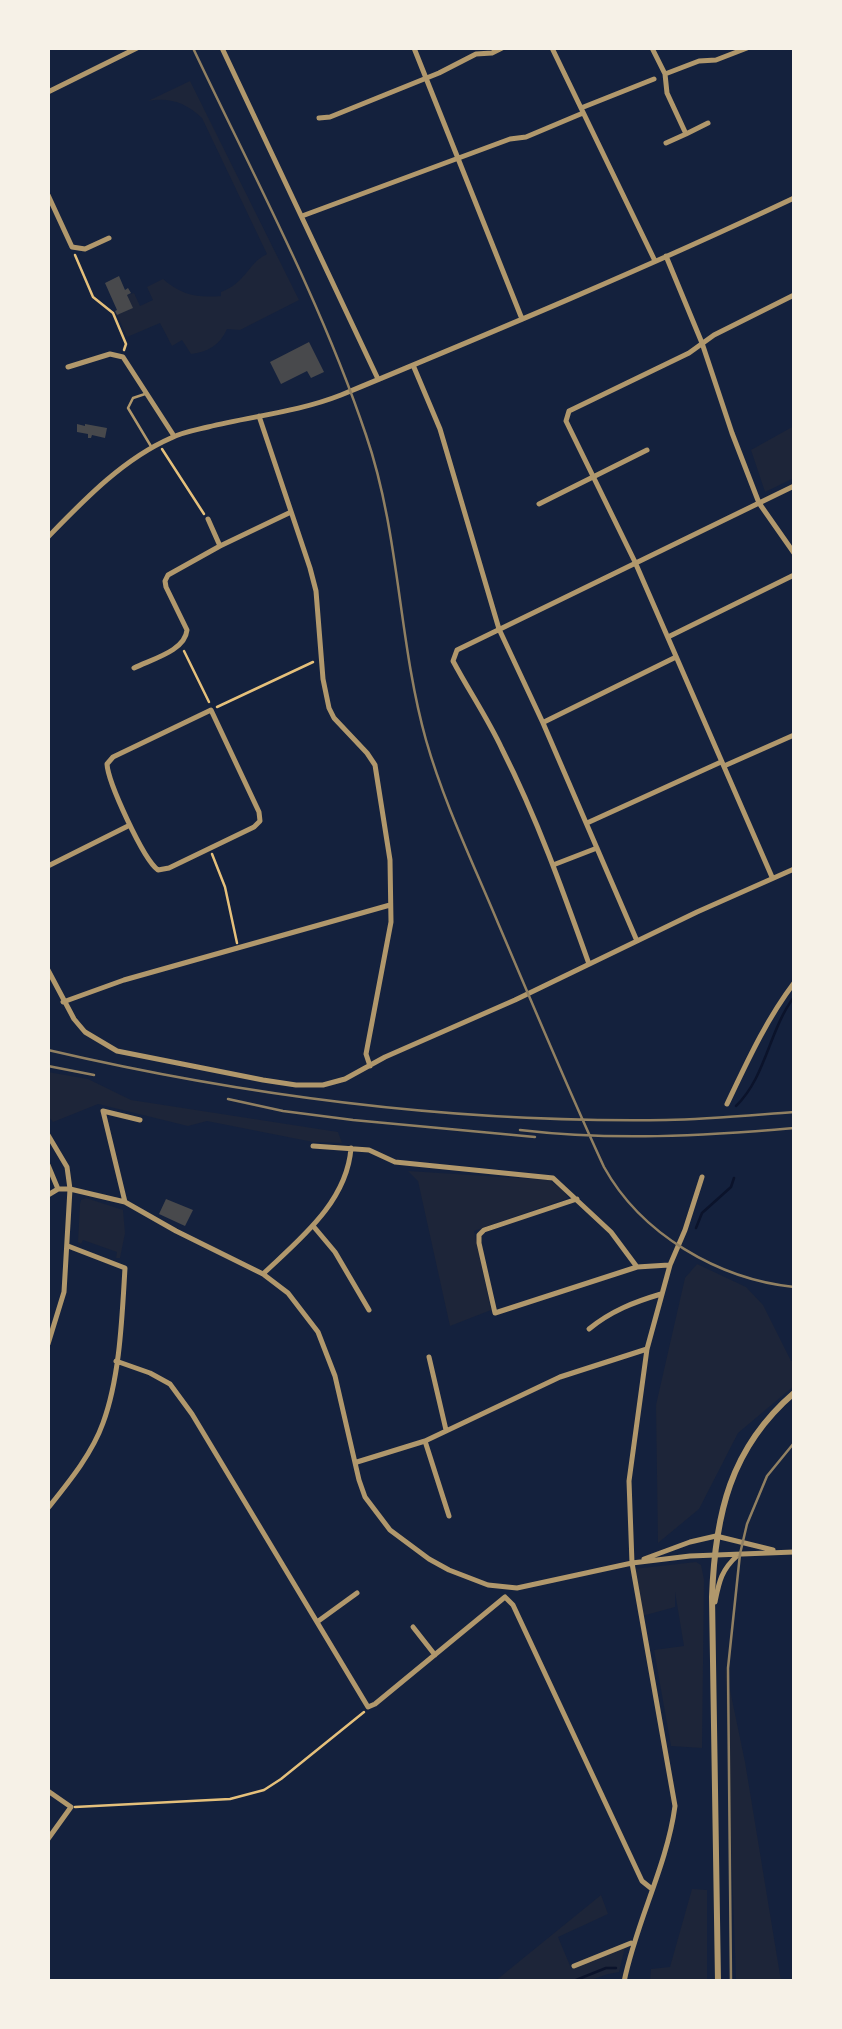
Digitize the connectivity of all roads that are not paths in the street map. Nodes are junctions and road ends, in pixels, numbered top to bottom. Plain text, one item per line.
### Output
1 (137, 48) edge
2 (222, 48) edge
3 (414, 48) edge
4 (502, 48) edge
5 (552, 48) edge
6 (652, 48) edge
7 (747, 48) edge
8 (666, 74) junction
9 (426, 78) junction
10 (654, 79) dead end
11 (48, 92) edge
12 (582, 110) junction
13 (318, 118) dead end
14 (708, 124) dead end
15 (686, 134) junction
16 (666, 143) dead end
17 (460, 159) junction
18 (48, 195) edge
19 (794, 198) edge
20 (302, 216) junction
21 (109, 238) dead end
22 (666, 256) junction
23 (656, 260) junction
24 (794, 295) edge
25 (522, 319) junction
26 (702, 343) junction
27 (413, 365) junction
28 (68, 367) dead end
29 (378, 379) junction
30 (146, 394) junction
31 (259, 416) junction
32 (174, 436) junction
33 (156, 446) junction
34 (647, 450) dead end
35 (592, 477) junction
36 (794, 486) edge
37 (539, 504) dead end
38 (760, 504) junction
39 (291, 512) junction
40 (208, 520) road end
41 (48, 537) edge
42 (220, 546) junction
43 (794, 553) edge
44 (636, 562) junction
45 (794, 576) edge
46 (499, 629) junction
47 (668, 637) junction
48 (676, 657) junction
49 (134, 668) dead end
50 (543, 722) junction
51 (794, 734) edge
52 (723, 764) junction
53 (587, 823) junction
54 (130, 824) junction
55 (597, 848) junction
56 (553, 865) junction
57 (48, 866) edge
58 (794, 869) edge
59 (772, 877) junction
60 (390, 905) junction
61 (638, 941) junction
62 (589, 964) junction
63 (48, 970) edge
64 (794, 983) edge
65 (63, 1002) junction
66 (370, 1066) junction
67 (726, 1104) dead end
68 (140, 1120) dead end
69 (48, 1134) edge
70 (313, 1146) dead end
71 (351, 1148) junction
72 (48, 1165) edge
73 (702, 1177) dead end
74 (58, 1189) junction
75 (70, 1190) junction
76 (48, 1195) edge
77 (578, 1199) junction
78 (125, 1202) junction
79 (314, 1227) junction
80 (68, 1246) junction
81 (670, 1265) junction
82 (637, 1267) junction
83 (263, 1274) junction
84 (661, 1294) junction
85 (369, 1310) dead end
86 (589, 1329) dead end
87 (48, 1344) edge
88 (647, 1350) junction
89 (429, 1357) dead end
90 (116, 1361) junction
91 (794, 1393) edge
92 (446, 1430) junction
93 (425, 1440) junction
94 (356, 1462) junction
95 (48, 1508) edge
96 (450, 1516) dead end
97 (716, 1536) junction
98 (779, 1551) junction
99 (794, 1552) edge
100 (740, 1554) junction
101 (714, 1555) junction
102 (632, 1563) junction
103 (504, 1588) junction
104 (357, 1593) dead end
105 (505, 1598) junction
106 (712, 1615) junction
107 (317, 1622) junction
108 (413, 1627) dead end
109 (435, 1655) junction
110 (48, 1791) edge
111 (48, 1839) edge
112 (652, 1889) junction
113 (632, 1942) junction
114 (574, 1966) dead end
115 (624, 1982) edge
116 (718, 1982) edge

1 - 11 street
2 - 20 street
3 - 9 street
4 - 9 street
5 - 12 street
6 - 8 street
7 - 8 street
8 - 15 street
9 - 13 street
9 - 17 street
10 - 12 street
12 - 17 street
12 - 23 street
14 - 15 street
15 - 16 street
17 - 20 street
17 - 25 street
18 - 21 street
19 - 22 street
20 - 29 street
22 - 23 street
22 - 26 street
23 - 25 street
24 - 26 street
25 - 27 street
26 - 35 street
26 - 38 street
27 - 29 street
27 - 46 street
28 - 30 street
29 - 31 street
30 - 32 street
30 - 33 lane
31 - 32 street
31 - 39 street
32 - 33 street
33 - 41 street
34 - 35 street
35 - 37 street
35 - 44 street
36 - 38 street
38 - 43 street
38 - 44 street
39 - 42 street
39 - 60 street
40 - 42 street
42 - 49 street
44 - 46 street
44 - 47 street
45 - 47 street
46 - 50 street
46 - 56 street
47 - 48 street
48 - 50 street
48 - 52 street
50 - 53 street
51 - 52 street
52 - 53 street
52 - 59 street
53 - 55 street
54 - 54 street
54 - 57 street
55 - 56 street
55 - 61 street
56 - 62 street
58 - 59 street
59 - 61 street
60 - 65 street
60 - 66 street
61 - 62 street
62 - 66 street
63 - 65 street
64 - 67 street
65 - 66 street
68 - 78 street
69 - 75 street
70 - 71 street
71 - 77 street
71 - 79 street
72 - 74 street
73 - 81 street
74 - 75 street
74 - 76 street
75 - 78 street
75 - 80 street
77 - 82 street
77 - 82 street
78 - 83 street
79 - 83 street
79 - 85 street
80 - 87 street
80 - 90 street
81 - 82 street
81 - 84 street
83 - 94 street
84 - 86 street
84 - 88 street
88 - 92 street
88 - 102 street
89 - 92 street
90 - 95 street
90 - 107 street
91 - 97 street
92 - 93 street
93 - 94 street
93 - 96 street
94 - 103 street
97 - 98 street
97 - 101 street
97 - 102 street
98 - 99 street
98 - 100 street
100 - 101 street
100 - 106 street
101 - 102 street
101 - 106 street
102 - 103 street
102 - 112 street
103 - 105 street
104 - 107 street
105 - 109 street
105 - 112 street
106 - 116 street
107 - 109 street
108 - 109 street
110 - 111 street
112 - 113 street
113 - 114 street
113 - 115 street

